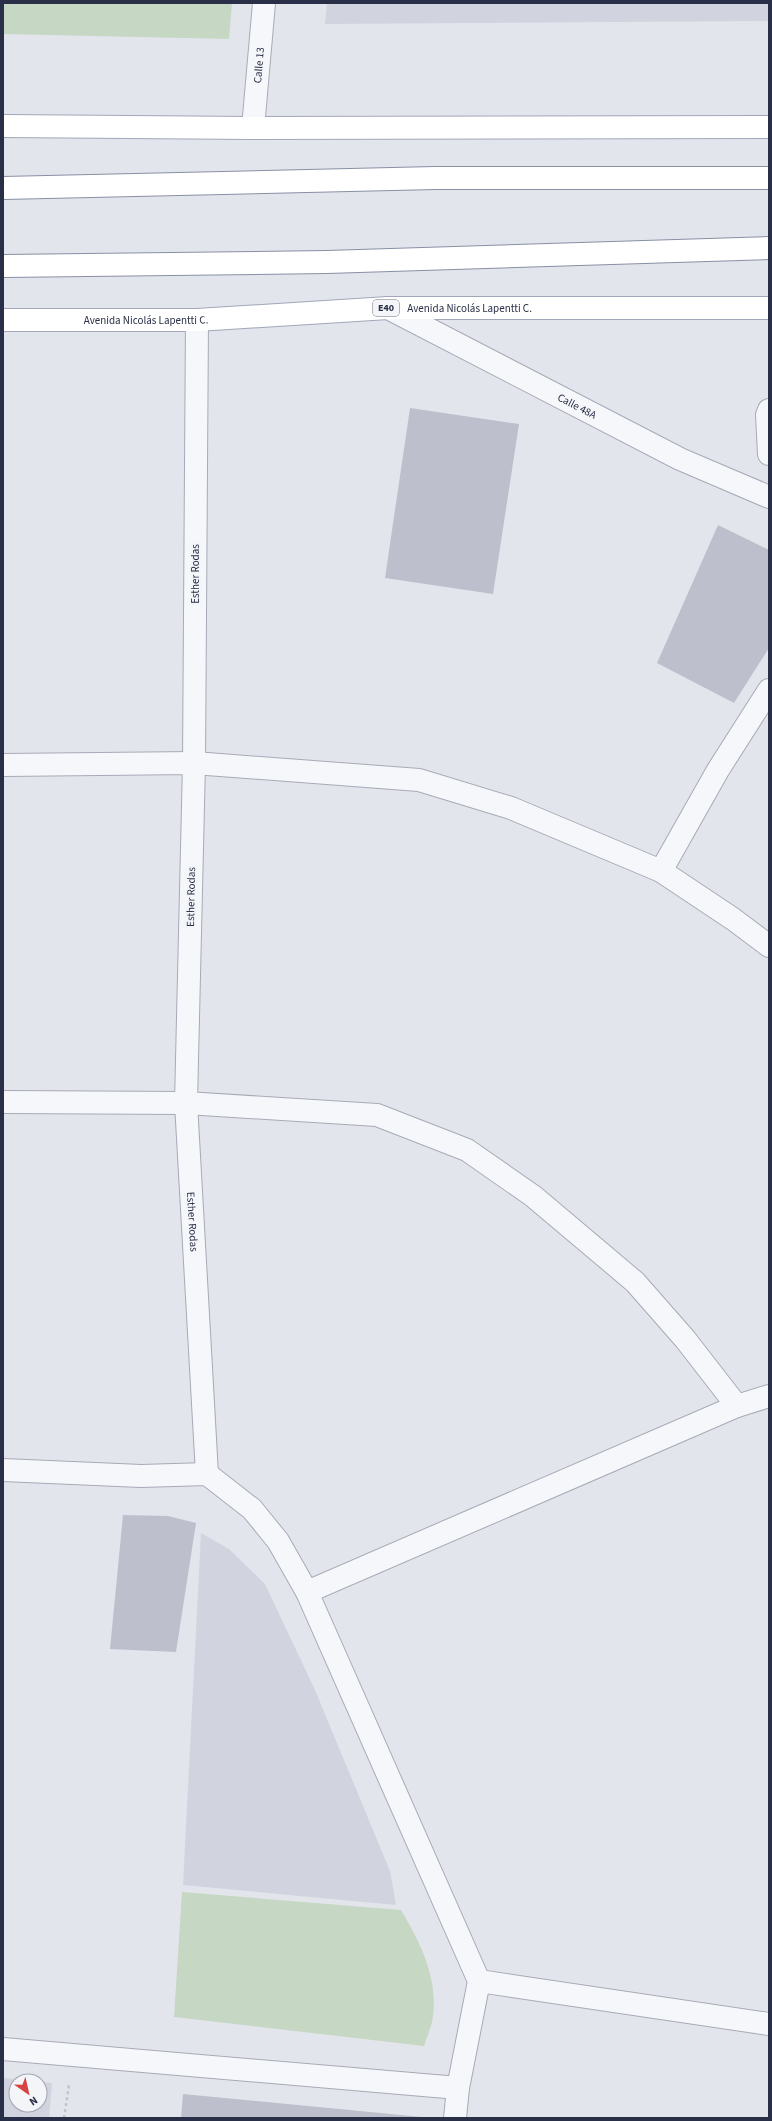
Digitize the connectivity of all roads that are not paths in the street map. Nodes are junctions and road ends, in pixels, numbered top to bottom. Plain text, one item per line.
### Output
1 (264, 3) edge
2 (3, 126) edge
3 (769, 127) edge
4 (253, 128) junction
5 (769, 178) edge
6 (3, 188) edge
7 (769, 248) edge
8 (3, 266) edge
9 (388, 308) junction
10 (769, 308) edge
11 (3, 320) edge
12 (198, 320) junction
13 (769, 410) edge
14 (769, 454) edge
15 (769, 497) edge
16 (769, 690) edge
17 (194, 763) junction
18 (3, 764) edge
19 (661, 871) junction
20 (769, 946) edge
21 (3, 1102) edge
22 (186, 1103) junction
23 (769, 1396) edge
24 (736, 1406) junction
25 (3, 1470) edge
26 (207, 1474) junction
27 (307, 1592) junction
28 (479, 1980) junction
29 (769, 2024) edge
30 (3, 2049) edge
31 (458, 2088) junction
32 (455, 2118) edge

1 - 4 street, Calle 13
2 - 4 main road
3 - 4 main road
5 - 6 main road
7 - 8 main road
9 - 10 main road, Avenida Nicolás Lapentti C. / E40
9 - 12 main road, Avenida Nicolás Lapentti C. / E40
9 - 15 street, Calle 48A
11 - 12 main road, Avenida Nicolás Lapentti C. / E40
12 - 17 street, Esther Rodas
13 - 14 street
16 - 19 street
17 - 18 street
17 - 19 street
17 - 22 street, Esther Rodas
19 - 20 street
21 - 22 street
22 - 24 street
22 - 26 street, Esther Rodas
23 - 24 street
24 - 27 street
25 - 26 street
26 - 27 street
27 - 28 street
28 - 29 street
28 - 31 street
30 - 31 street
31 - 32 street

